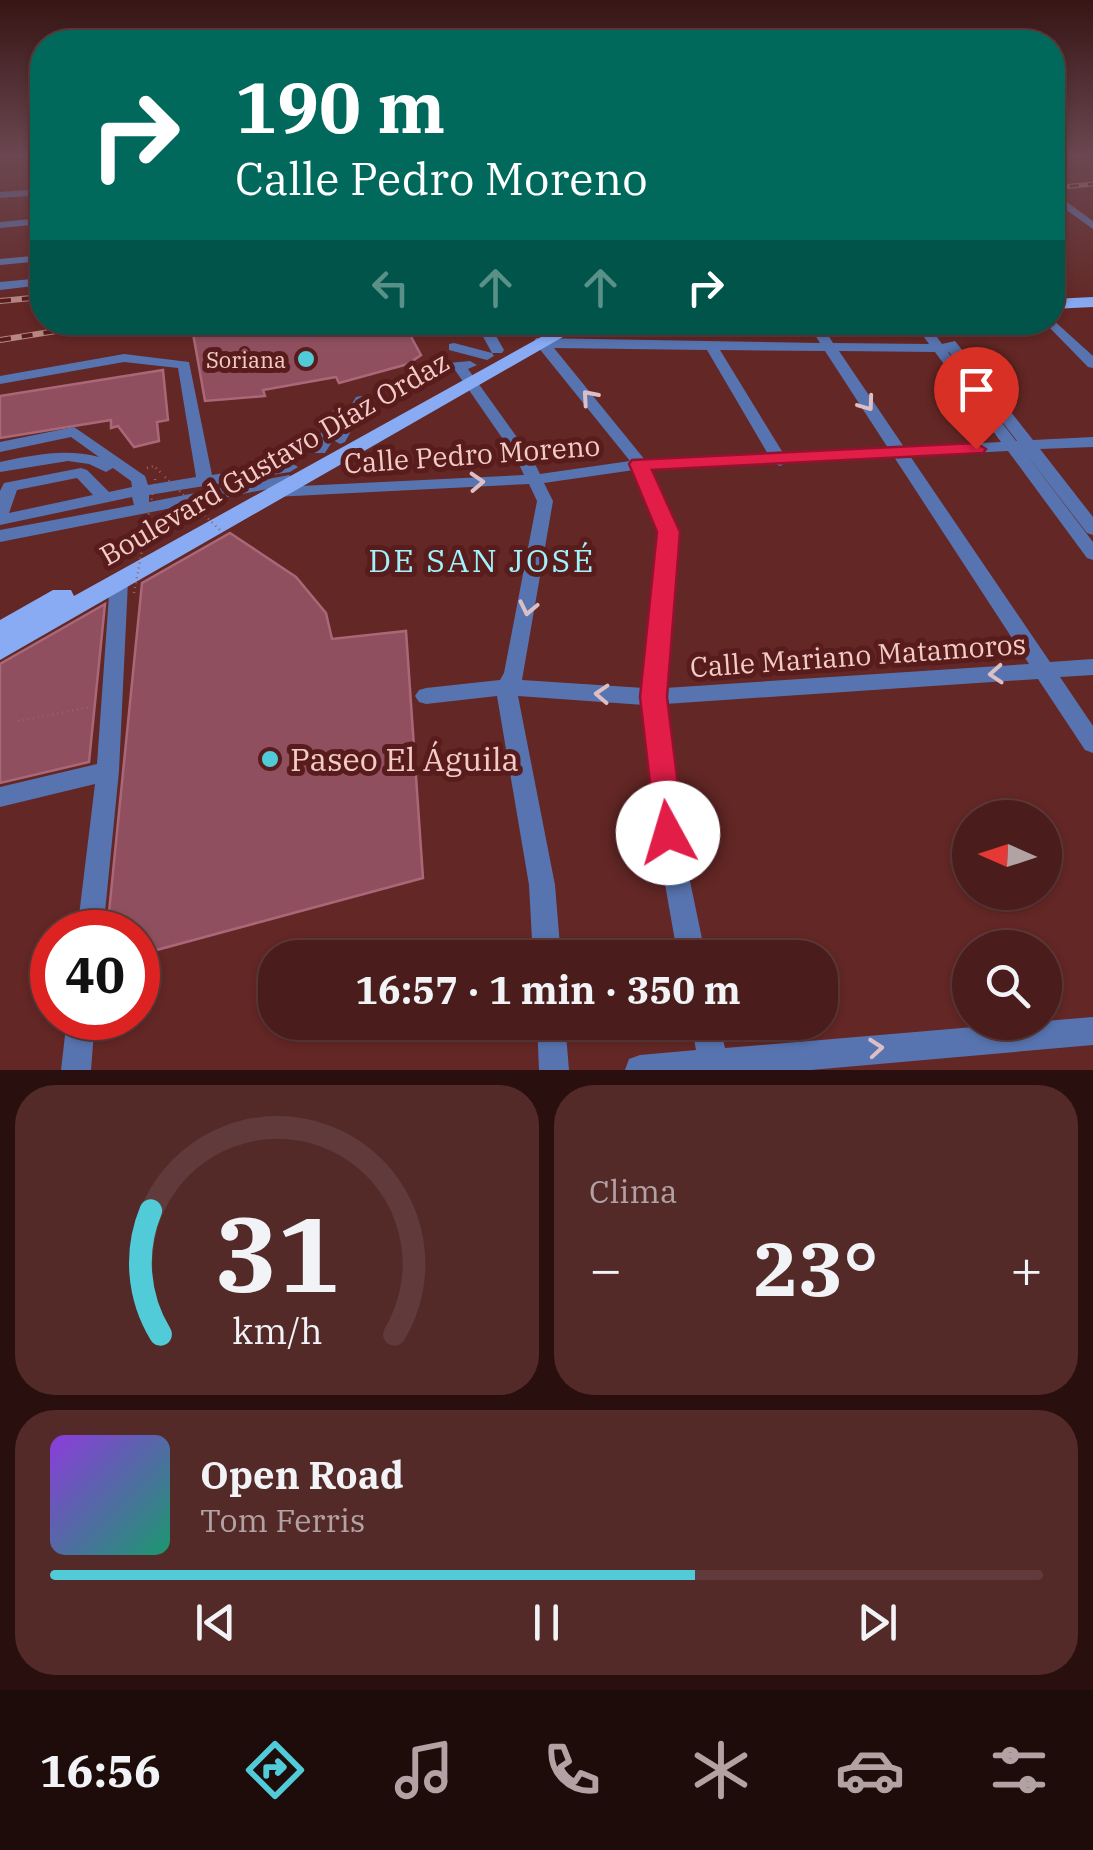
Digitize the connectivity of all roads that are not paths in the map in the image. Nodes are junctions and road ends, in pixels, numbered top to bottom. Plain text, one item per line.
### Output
1 (1068, 207) edge
2 (1093, 215) edge
3 (1080, 216) junction
4 (30, 222) edge
5 (0, 225) edge
6 (1093, 226) edge
7 (30, 259) edge
8 (0, 262) edge
9 (30, 283) edge
10 (0, 286) edge
11 (1093, 302) edge
12 (1065, 303) edge
13 (1093, 314) edge
14 (1065, 315) edge
15 (480, 335) edge
16 (532, 335) edge
17 (557, 335) edge
18 (820, 335) edge
19 (932, 335) edge
20 (940, 335) edge
21 (1065, 335) edge
22 (542, 343) junction
23 (712, 346) junction
24 (454, 347) dead end
25 (827, 348) junction
26 (946, 348) junction
27 (478, 364) junction
28 (1093, 364) edge
29 (416, 370) dead end
30 (0, 380) edge
31 (360, 400) dead end
32 (340, 410) dead end
33 (340, 439) junction
34 (1093, 442) edge
35 (1068, 443) junction
36 (0, 446) edge
37 (1032, 446) junction
38 (1012, 447) junction
39 (320, 450) junction
40 (902, 452) junction
41 (0, 454) edge
42 (92, 458) junction
43 (780, 461) junction
44 (639, 464) junction
45 (0, 466) edge
46 (1048, 468) junction
47 (536, 478) junction
48 (205, 480) junction
49 (280, 481) junction
50 (104, 498) junction
51 (134, 500) junction
52 (0, 516) edge
53 (1093, 529) edge
54 (0, 536) edge
55 (1093, 554) edge
56 (126, 587) junction
57 (0, 631) edge
58 (0, 650) edge
59 (1093, 667) edge
60 (1043, 670) junction
61 (506, 687) junction
62 (426, 696) dead end
63 (654, 697) junction
64 (1093, 744) edge
65 (108, 770) junction
66 (0, 798) edge
67 (92, 910) edge
68 (546, 940) edge
69 (689, 940) edge
70 (1093, 1031) edge
71 (79, 1040) edge
72 (552, 1040) edge
73 (708, 1040) edge
74 (713, 1066) edge
75 (76, 1070) edge
76 (554, 1070) edge
77 (640, 1070) edge

1 - 3 street
2 - 3 street
3 - 6 street
4 - 5 street
7 - 8 street
9 - 10 street
11 - 12 main road
13 - 14 main road
15 - 27 street
16 - 27 main road, Boulevard Gustavo Díaz Ordaz
17 - 22 main road, Boulevard Gustavo Díaz Ordaz
18 - 25 street
19 - 26 street
20 - 26 street
21 - 28 street
22 - 23 street
22 - 27 main road, Boulevard Gustavo Díaz Ordaz
44 -> 22 street
23 - 25 street
23 - 43 street
24 - 27 street
25 - 26 street
25 -> 40 street
26 - 37 street
26 - 38 street
27 - 29 street
27 - 33 main road, Boulevard Gustavo Díaz Ordaz
27 - 47 street
27 - 49 main road, Boulevard Gustavo Díaz Ordaz
30 - 48 street
31 - 33 street
32 - 39 street
33 - 39 main road, Boulevard Gustavo Díaz Ordaz
34 - 35 street, Calle Pedro Moreno
35 - 37 street, Calle Pedro Moreno
35 - 46 street
36 - 51 street
37 - 38 street, Calle Pedro Moreno
37 - 46 street
38 - 40 street, Calle Pedro Moreno
38 - 55 street
39 - 49 main road, Boulevard Gustavo Díaz Ordaz
40 - 43 street, Calle Pedro Moreno
40 - 60 street
41 - 42 street
42 - 45 street
42 - 51 street
43 - 44 street, Calle Pedro Moreno
44 - 47 street, Calle Pedro Moreno
44 - 63 street
46 - 53 street
49 -> 47 street, Calle Pedro Moreno
47 -> 61 street
48 - 49 street
48 - 51 street
49 - 51 street
49 - 56 main road, Boulevard Gustavo Díaz Ordaz
49 - 57 main road, Boulevard Gustavo Díaz Ordaz
50 - 51 street
50 - 52 street
50 - 52 street
51 - 54 street
56 - 58 main road, Boulevard Gustavo Díaz Ordaz
56 - 65 street
59 - 60 street, Calle Mariano Matamoros
60 -> 63 street, Calle Mariano Matamoros
60 - 64 street
61 - 62 street, Calle Mariano Matamoros
63 -> 61 street, Calle Mariano Matamoros
61 - 68 street
63 - 69 street
65 - 66 street
65 - 67 street
74 -> 70 street
71 - 75 street
72 - 76 street
73 - 74 street
74 - 77 street

